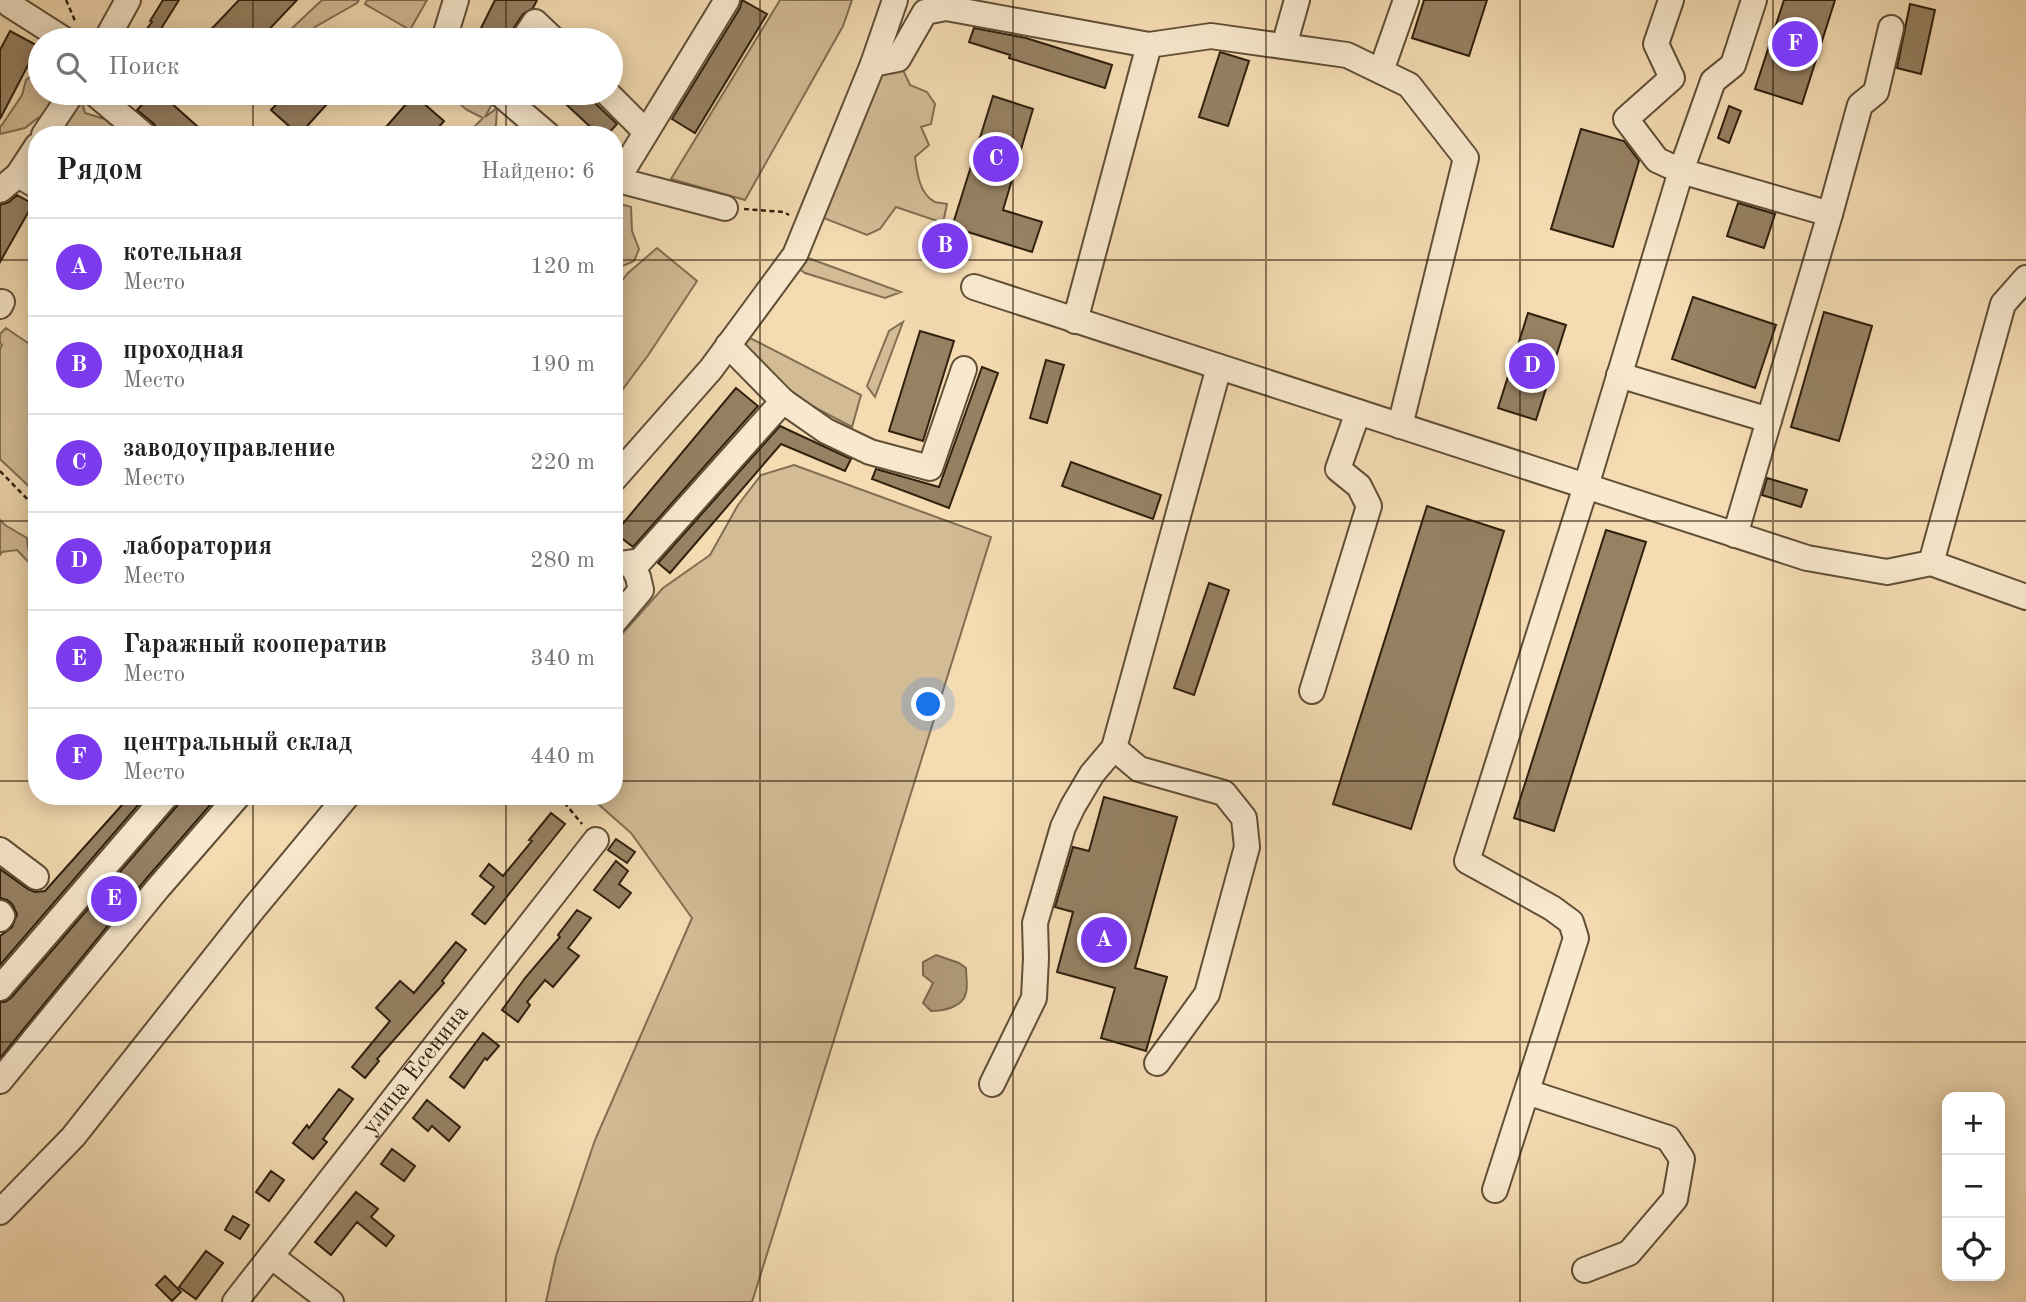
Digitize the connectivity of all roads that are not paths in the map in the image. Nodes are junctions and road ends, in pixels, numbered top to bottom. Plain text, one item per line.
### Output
1 (6, 0) edge
2 (128, 0) edge
3 (456, 0) edge
4 (727, 0) edge
5 (895, 0) edge
6 (1297, 0) edge
7 (1406, 0) edge
8 (1671, 0) edge
9 (1754, 0) edge
10 (932, 6) edge
11 (58, 28) edge
12 (113, 28) edge
13 (447, 28) edge
14 (1891, 28) dead end
15 (1149, 45) junction
16 (1284, 46) junction
17 (873, 64) junction
18 (1381, 71) junction
19 (1672, 78) junction
20 (1708, 95) junction
21 (64, 105) edge
22 (108, 105) edge
23 (513, 105) edge
24 (619, 105) edge
25 (50, 126) edge
26 (133, 126) edge
27 (538, 126) edge
28 (646, 132) junction
29 (28, 164) edge
30 (623, 167) edge
31 (1681, 171) junction
32 (623, 181) edge
33 (18, 184) edge
34 (725, 208) road end
35 (1830, 214) junction
36 (2026, 278) edge
37 (974, 287) dead end
38 (1075, 321) junction
39 (728, 345) junction
40 (1219, 367) junction
41 (964, 369) dead end
42 (1619, 374) junction
43 (783, 401) junction
44 (1358, 412) junction
45 (1769, 420) junction
46 (1399, 426) junction
47 (623, 469) edge
48 (1586, 486) junction
49 (1735, 535) junction
50 (623, 561) edge
51 (623, 562) edge
52 (1931, 562) junction
53 (2026, 597) edge
54 (623, 611) edge
55 (1312, 691) dead end
56 (1114, 748) junction
57 (158, 805) edge
58 (230, 805) edge
59 (340, 805) edge
60 (596, 840) road end
61 (0, 850) edge
62 (36, 877) dead end
63 (0, 913) edge
64 (0, 919) edge
65 (0, 988) edge
66 (1157, 1063) dead end
67 (0, 1081) edge
68 (992, 1084) dead end
69 (1527, 1092) junction
70 (1495, 1190) dead end
71 (0, 1212) edge
72 (271, 1256) junction
73 (1585, 1270) dead end
74 (235, 1302) edge
75 (331, 1302) edge

1 - 11 street
2 - 12 street
3 - 13 street
4 - 28 street
5 - 17 street
6 - 16 street
7 - 18 street
8 - 19 street
9 - 20 street
10 - 15 street
10 - 17 street
14 - 35 street
15 - 16 street
15 - 38 street
16 - 18 street
17 - 39 street
18 - 46 street
19 - 20 street
19 - 31 street
20 - 31 street
21 - 25 street
22 - 26 street
23 - 27 street
24 - 28 street
28 - 30 street
29 - 33 street
31 - 35 street
31 - 42 street
32 - 34 street
35 - 45 street
36 - 52 street
37 - 38 street
38 - 40 street
39 - 43 street
39 - 47 street
40 - 44 street
40 - 56 street
41 - 43 street
42 - 45 street
42 - 48 street
43 - 50 street
44 - 46 street
44 - 55 street
45 - 49 street
46 - 48 street
48 - 49 street
48 - 69 street
49 - 52 street
51 - 54 street
52 - 53 street
56 - 66 street
56 - 68 street
57 - 65 street
58 - 67 street
59 - 71 street
60 - 72 street, улица Есенина
61 - 62 street
63 - 64 street
69 - 70 street
69 - 73 street
72 - 74 street, улица Есенина
72 - 75 street

